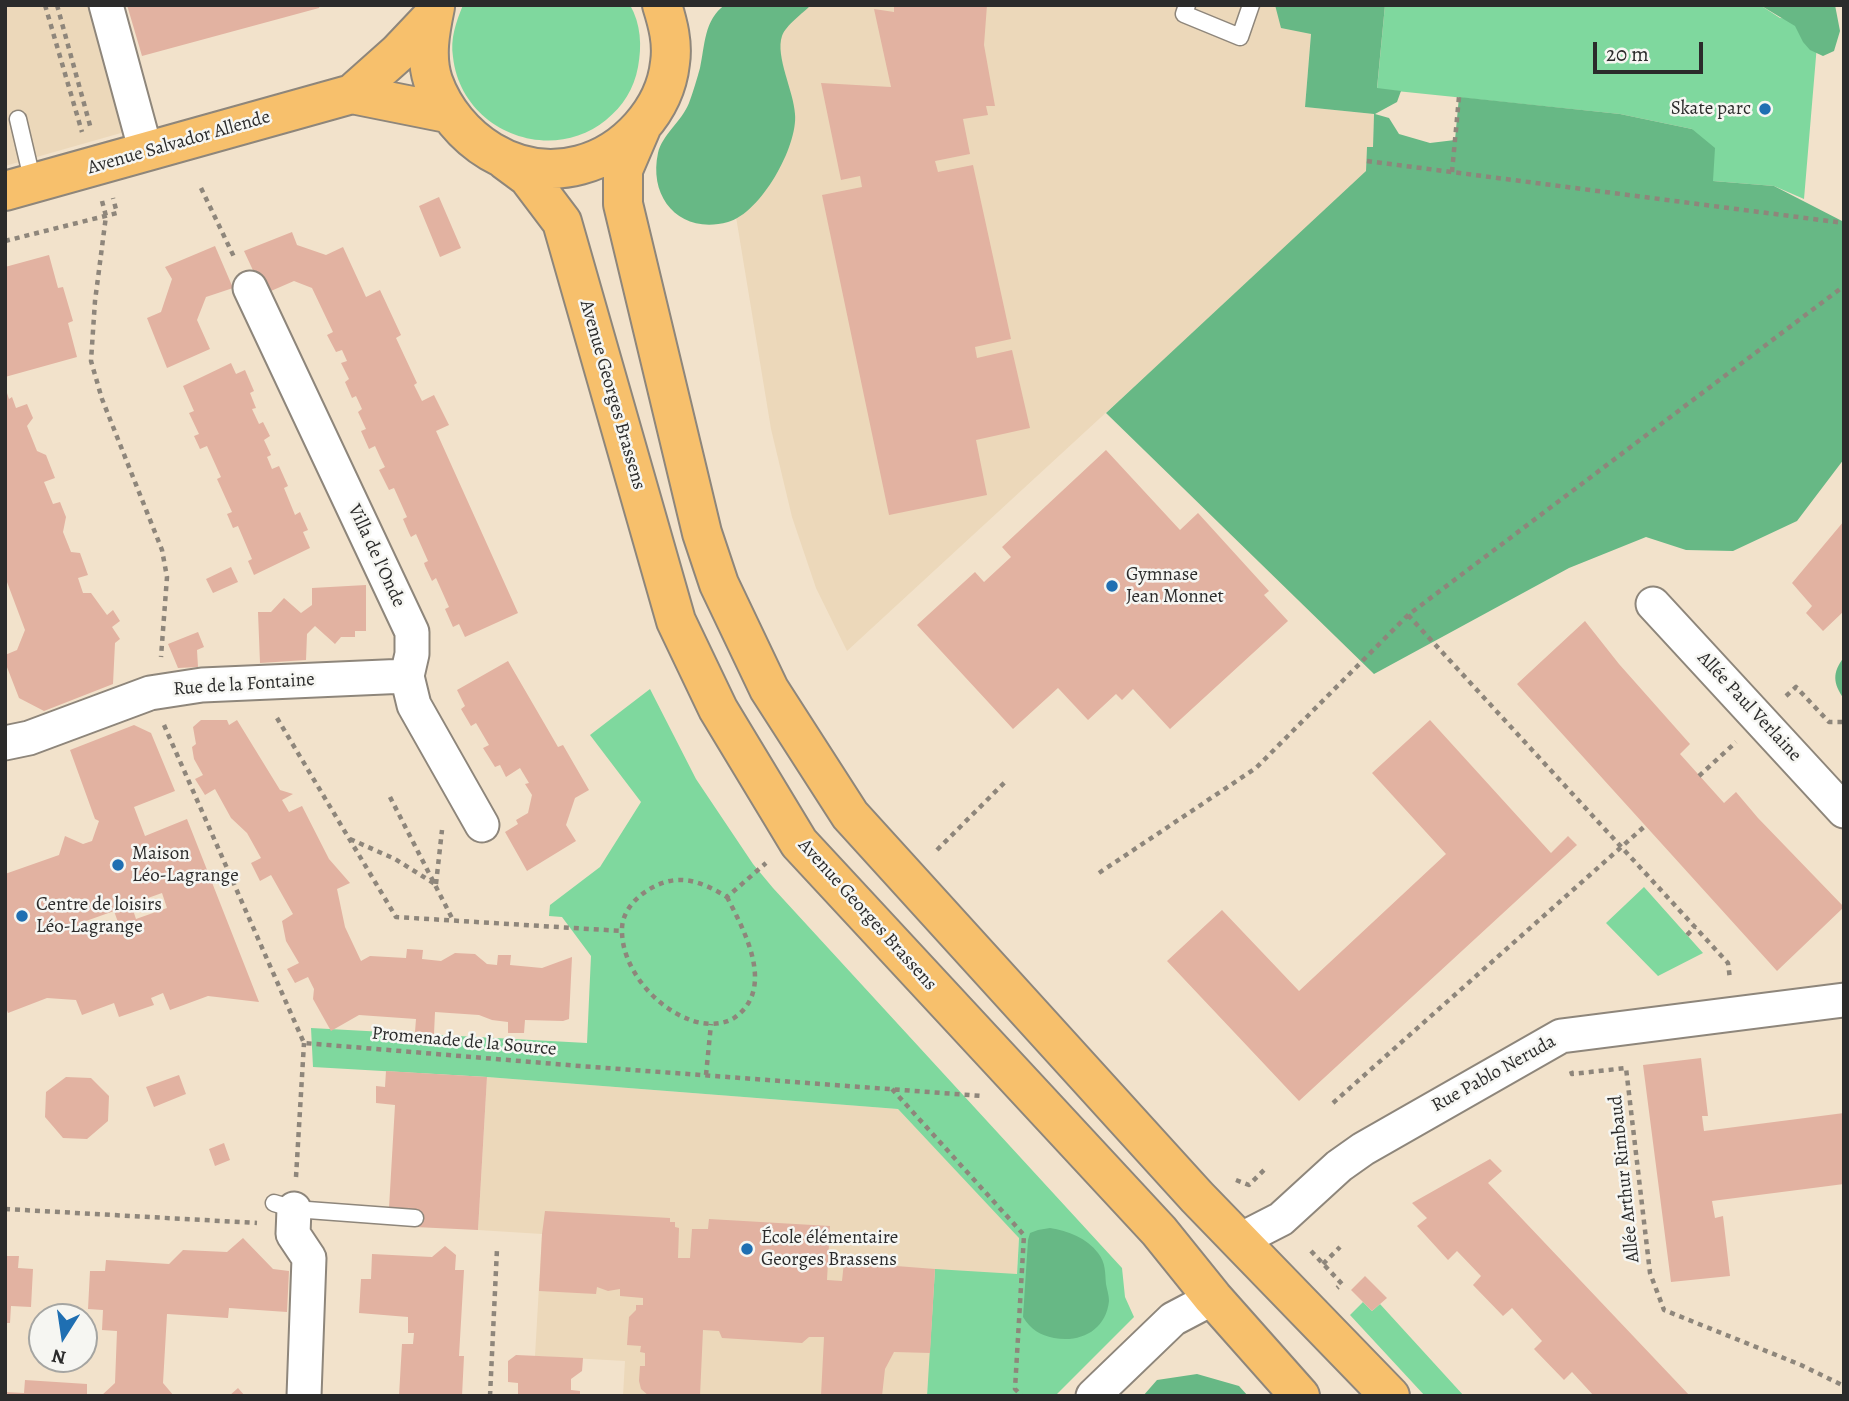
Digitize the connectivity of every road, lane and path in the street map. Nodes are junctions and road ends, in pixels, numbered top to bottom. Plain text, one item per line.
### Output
1 (45, 5) edge
2 (57, 5) edge
3 (106, 5) edge
4 (662, 5) edge
5 (1187, 5) edge
6 (1251, 5) edge
7 (435, 11) edge
8 (352, 94) junction
9 (1459, 97) dead end
10 (447, 113) junction
11 (18, 119) dead end
12 (641, 128) junction
13 (146, 152) junction
14 (505, 160) junction
15 (1367, 161) dead end
16 (98, 166) junction
17 (1452, 172) junction
18 (19, 187) edge
19 (201, 188) dead end
20 (117, 213) dead end
21 (106, 216) junction
22 (1844, 223) edge
23 (5, 241) edge
24 (1844, 286) edge
25 (250, 288) joint
26 (1653, 604) dead end
27 (1408, 615) junction
28 (407, 676) junction
29 (154, 692) junction
30 (273, 711) dead end
31 (1761, 719) junction
32 (1844, 722) edge
33 (5, 743) edge
34 (1699, 776) dead end
35 (1007, 780) dead end
36 (390, 797) dead end
37 (1844, 811) edge
38 (482, 825) dead end
39 (1645, 826) dead end
40 (350, 839) junction
41 (1622, 847) junction
42 (937, 850) dead end
43 (773, 857) dead end
44 (1099, 873) dead end
45 (436, 885) junction
46 (727, 897) junction
47 (453, 920) junction
48 (1695, 927) junction
49 (622, 931) junction
50 (1687, 935) dead end
51 (1844, 1000) edge
52 (1735, 1013) junction
53 (711, 1024) junction
54 (1561, 1036) junction
55 (303, 1042) junction
56 (706, 1075) junction
57 (892, 1089) junction
58 (990, 1096) dead end
59 (1334, 1103) dead end
60 (1266, 1168) dead end
61 (1229, 1178) dead end
62 (5, 1209) edge
63 (287, 1212) junction
64 (415, 1218) dead end
65 (1281, 1219) junction
66 (1238, 1241) junction
67 (1340, 1247) dead end
68 (497, 1249) dead end
69 (1311, 1251) dead end
70 (1323, 1264) junction
71 (1269, 1273) junction
72 (1205, 1288) junction
73 (1330, 1295) dead end
74 (1844, 1386) edge
75 (304, 1396) edge
76 (490, 1396) edge
77 (1022, 1396) edge
78 (1093, 1396) edge
79 (1300, 1396) edge
80 (1390, 1396) edge

1 - 16 path
2 - 16 path
3 - 13 street
4 - 12 main road
5 - 6 lane
7 - 8 main road, Avenue Salvador Allende
7 - 10 main road
8 - 10 main road, Avenue Salvador Allende
8 - 13 main road, Avenue Salvador Allende
9 - 17 path
10 - 14 main road
11 - 18 lane
12 - 14 main road
12 - 66 main road
13 - 16 main road, Avenue Salvador Allende
14 - 72 main road, Avenue Georges Brassens
15 - 17 path
16 - 18 main road, Avenue Salvador Allende
16 - 21 path
17 - 22 path
19 - 25 path
20 - 21 path
21 - 23 path
21 - 29 path
24 - 27 path
25 - 28 street, Villa de l'Onde
26 - 31 street, Allée Paul Verlaine
27 - 41 path
27 - 44 path
28 - 29 street, Rue de la Fontaine
28 - 38 street, Villa de l'Onde
29 - 33 street, Rue de la Fontaine
29 - 55 path
30 - 40 path
31 - 32 path
31 - 34 path
31 - 37 street, Allée Paul Verlaine
35 - 42 path
36 - 45 path
39 - 41 path
40 - 45 path
40 - 47 path
41 - 48 path
41 - 59 path
43 - 46 path
45 - 47 path
46 - 49 path
46 - 53 path
47 - 49 path
48 - 50 path
48 - 52 path
49 - 53 path
51 - 52 street, Rue Pablo Neruda
52 - 54 street, Rue Pablo Neruda
53 - 56 path
54 - 65 street, Rue Pablo Neruda
54 - 74 path, Allée Arthur Rimbaud
55 - 56 path, Promenade de la Source
55 - 63 path
56 - 57 path, Promenade de la Source
57 - 58 path, Promenade de la Source
57 - 77 path
60 - 61 path
62 - 63 path
63 - 64 lane
63 - 75 street
65 - 66 street, Rue Pablo Neruda
65 - 71 street
66 - 71 main road
66 - 72 main road, Rue Pablo Neruda
67 - 70 path
68 - 76 path
69 - 70 path
70 - 73 path
71 - 72 main road
71 - 80 main road
72 - 78 street
72 - 79 main road, Avenue Georges Brassens

